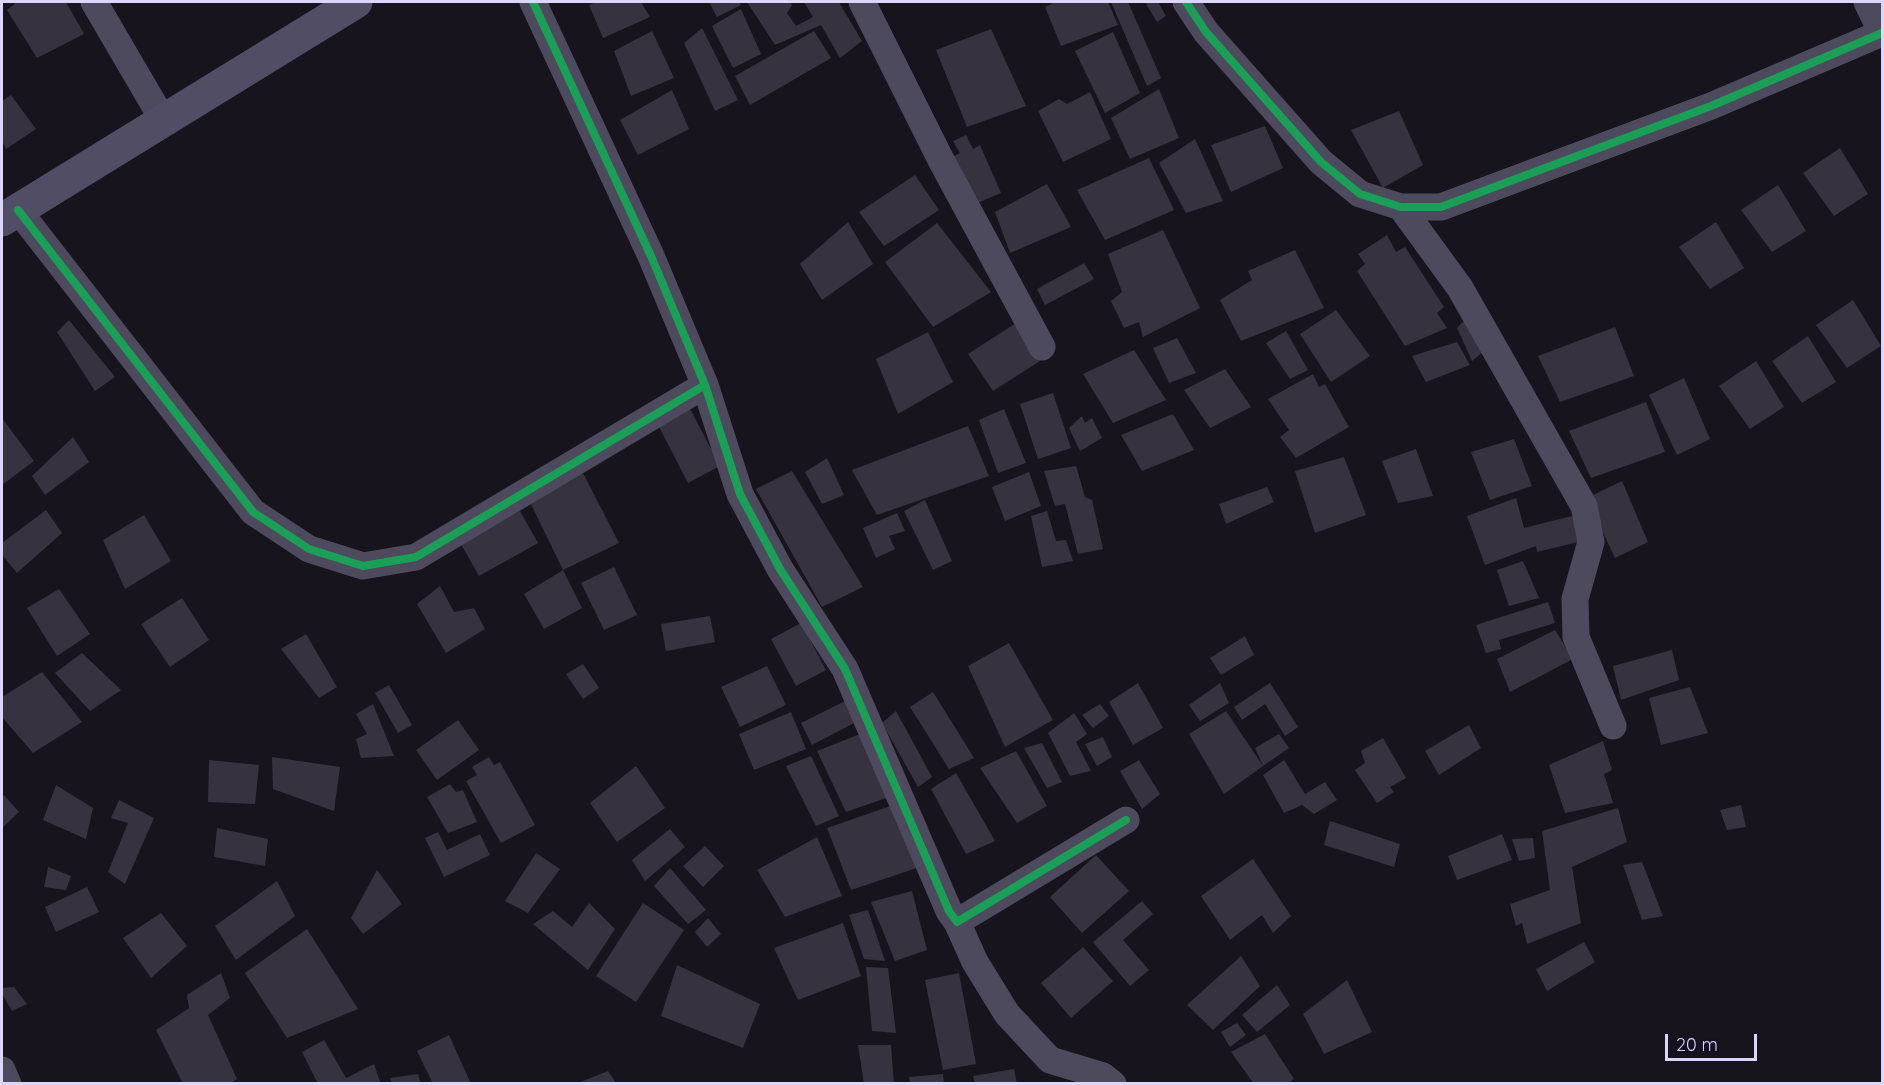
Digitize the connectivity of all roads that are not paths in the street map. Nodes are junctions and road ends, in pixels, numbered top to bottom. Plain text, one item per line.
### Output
1 (94, 2) edge
2 (356, 2) edge
3 (533, 2) edge
4 (862, 2) edge
5 (1186, 2) edge
6 (1867, 2) edge
7 (1882, 33) edge
8 (163, 120) junction
9 (1401, 207) junction
10 (10, 215) edge
11 (1042, 347) dead end
12 (705, 385) junction
13 (1613, 726) dead end
14 (1126, 820) dead end
15 (957, 922) junction
16 (2, 1070) edge
17 (8, 1083) edge
18 (1113, 1083) edge

1 - 8 street
2 - 8 street
3 - 12 street
4 - 11 street
5 - 9 street
6 - 7 street
7 - 9 street
8 - 10 street
9 - 13 street
10 - 12 street
12 - 15 street
14 - 15 street
15 - 18 street
16 - 17 street

